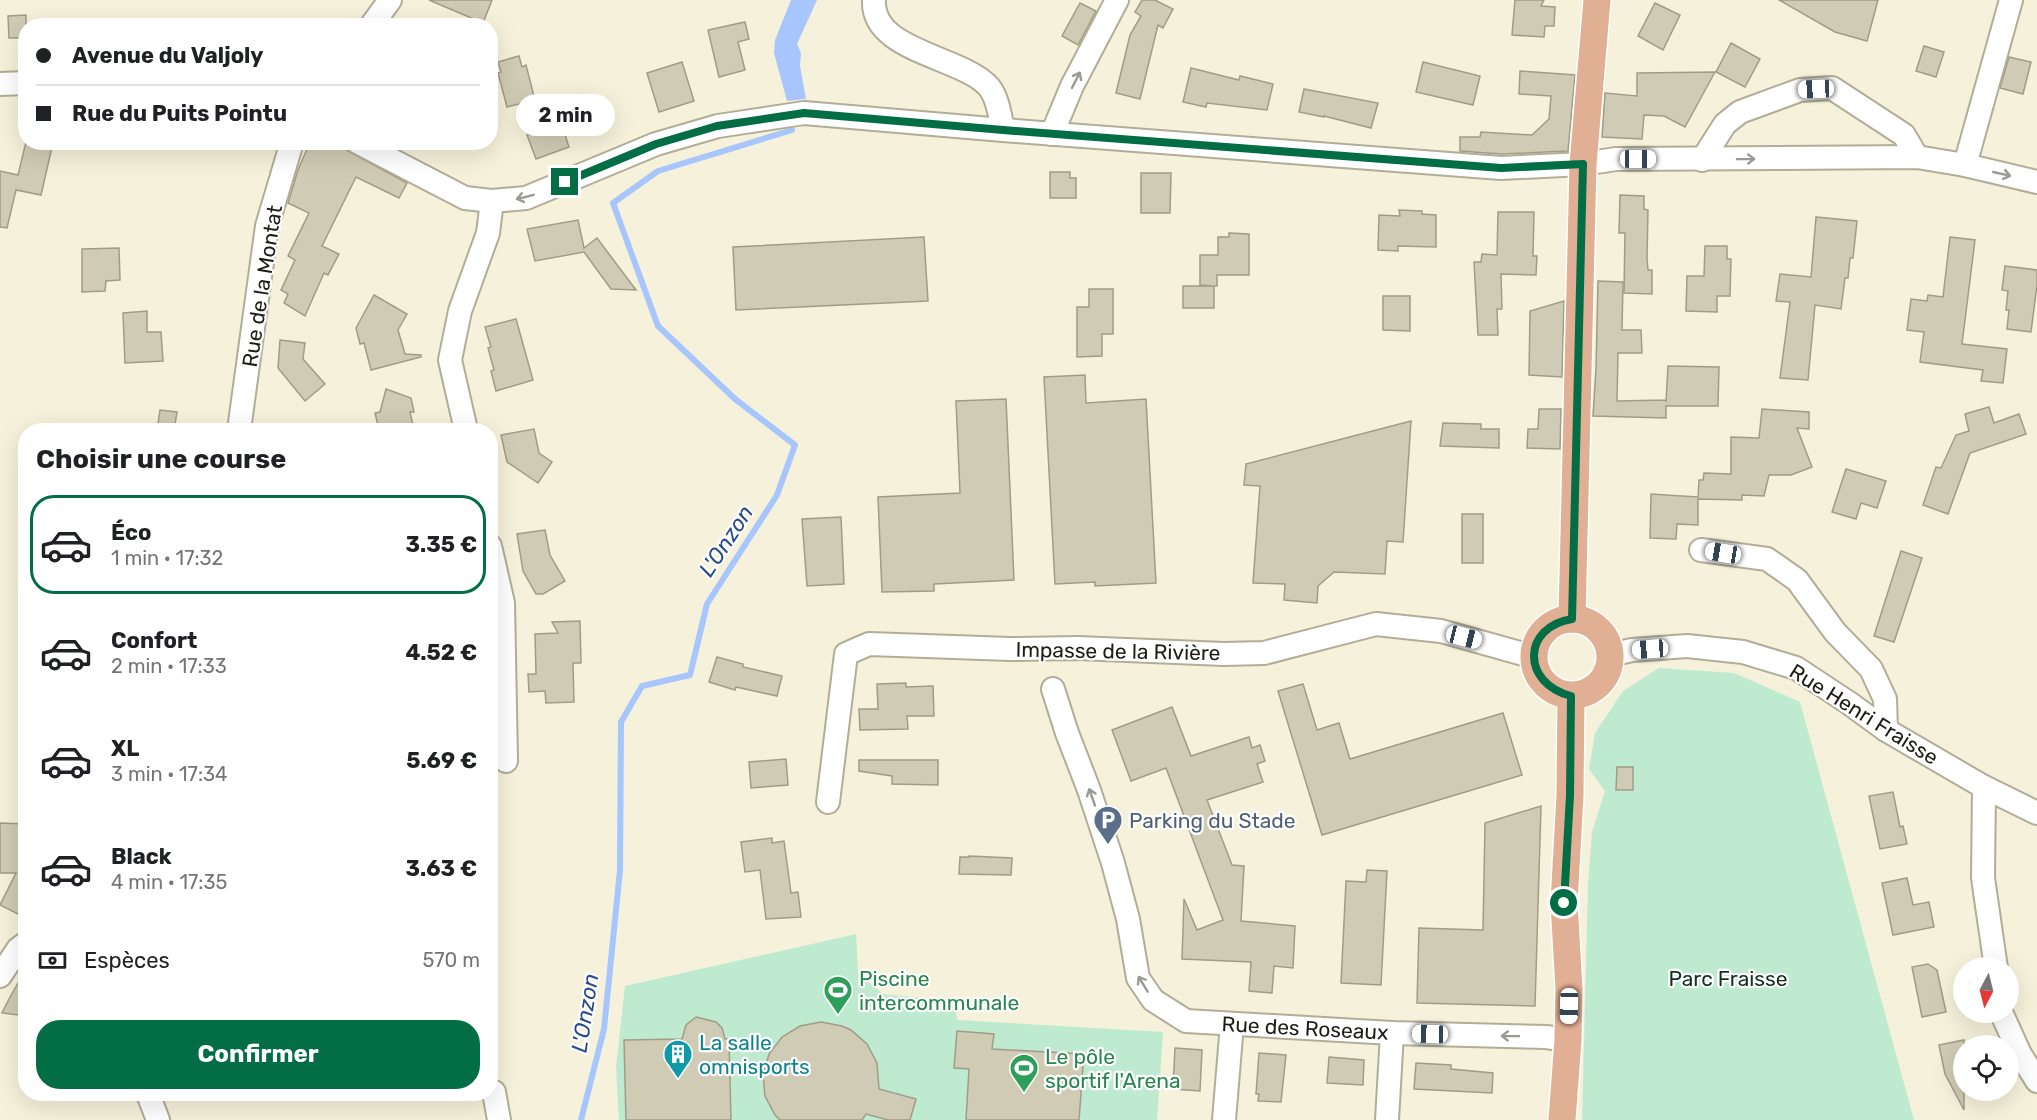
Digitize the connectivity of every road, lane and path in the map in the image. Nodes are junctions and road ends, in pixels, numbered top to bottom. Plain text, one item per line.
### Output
1 (390, 0) edge
2 (874, 0) edge
3 (1117, 0) edge
4 (1597, 0) edge
5 (2011, 0) edge
6 (377, 18) edge
7 (18, 83) edge
8 (0, 84) edge
9 (1003, 130) junction
10 (1052, 134) junction
11 (290, 150) edge
12 (372, 150) edge
13 (1917, 157) junction
14 (1702, 160) junction
15 (1583, 164) junction
16 (1965, 165) junction
17 (2037, 182) edge
18 (492, 201) junction
19 (240, 423) edge
20 (464, 423) edge
21 (1701, 550) dead end
22 (498, 581) edge
23 (1572, 619) junction
24 (1610, 655) junction
25 (1534, 657) junction
26 (1053, 689) dead end
27 (1571, 696) junction
28 (1886, 730) junction
29 (506, 761) dead end
30 (1984, 786) junction
31 (828, 802) dead end
32 (2037, 813) edge
33 (18, 949) edge
34 (1994, 957) edge
35 (0, 976) edge
36 (2006, 1023) edge
37 (1232, 1024) junction
38 (1392, 1033) junction
39 (1568, 1040) junction
40 (2037, 1081) edge
41 (151, 1101) edge
42 (496, 1101) edge
43 (158, 1120) edge
44 (499, 1120) edge
45 (1224, 1120) edge
46 (1387, 1120) edge
47 (1562, 1120) edge

1 - 6 street
2 - 9 street
10 -> 3 street
4 - 15 main road
5 - 16 street
7 - 8 street
9 - 10 street
9 -> 18 street
10 - 15 street
11 - 19 street, Rue de la Montat
12 - 18 street
14 -> 13 street
13 - 14 street
13 - 16 street
14 - 15 street
15 - 23 main road
16 -> 17 street
18 - 20 street
21 - 28 street
22 - 29 street
23 - 24 main road
23 - 25 main road
24 - 27 main road
24 - 28 street, Rue Henri Fraisse
25 - 27 main road
25 - 31 street, Impasse de la Rivière
37 -> 26 street, Rue des Roseaux
27 - 39 main road
28 - 30 street, Rue Henri Fraisse
30 - 32 street, Rue Henri Fraisse
30 - 34 street
33 - 35 street
36 - 40 street
37 - 38 street, Rue des Roseaux
37 - 45 street
39 -> 38 street, Rue des Roseaux
38 - 46 street
39 - 47 main road
41 - 43 street
42 - 44 street

